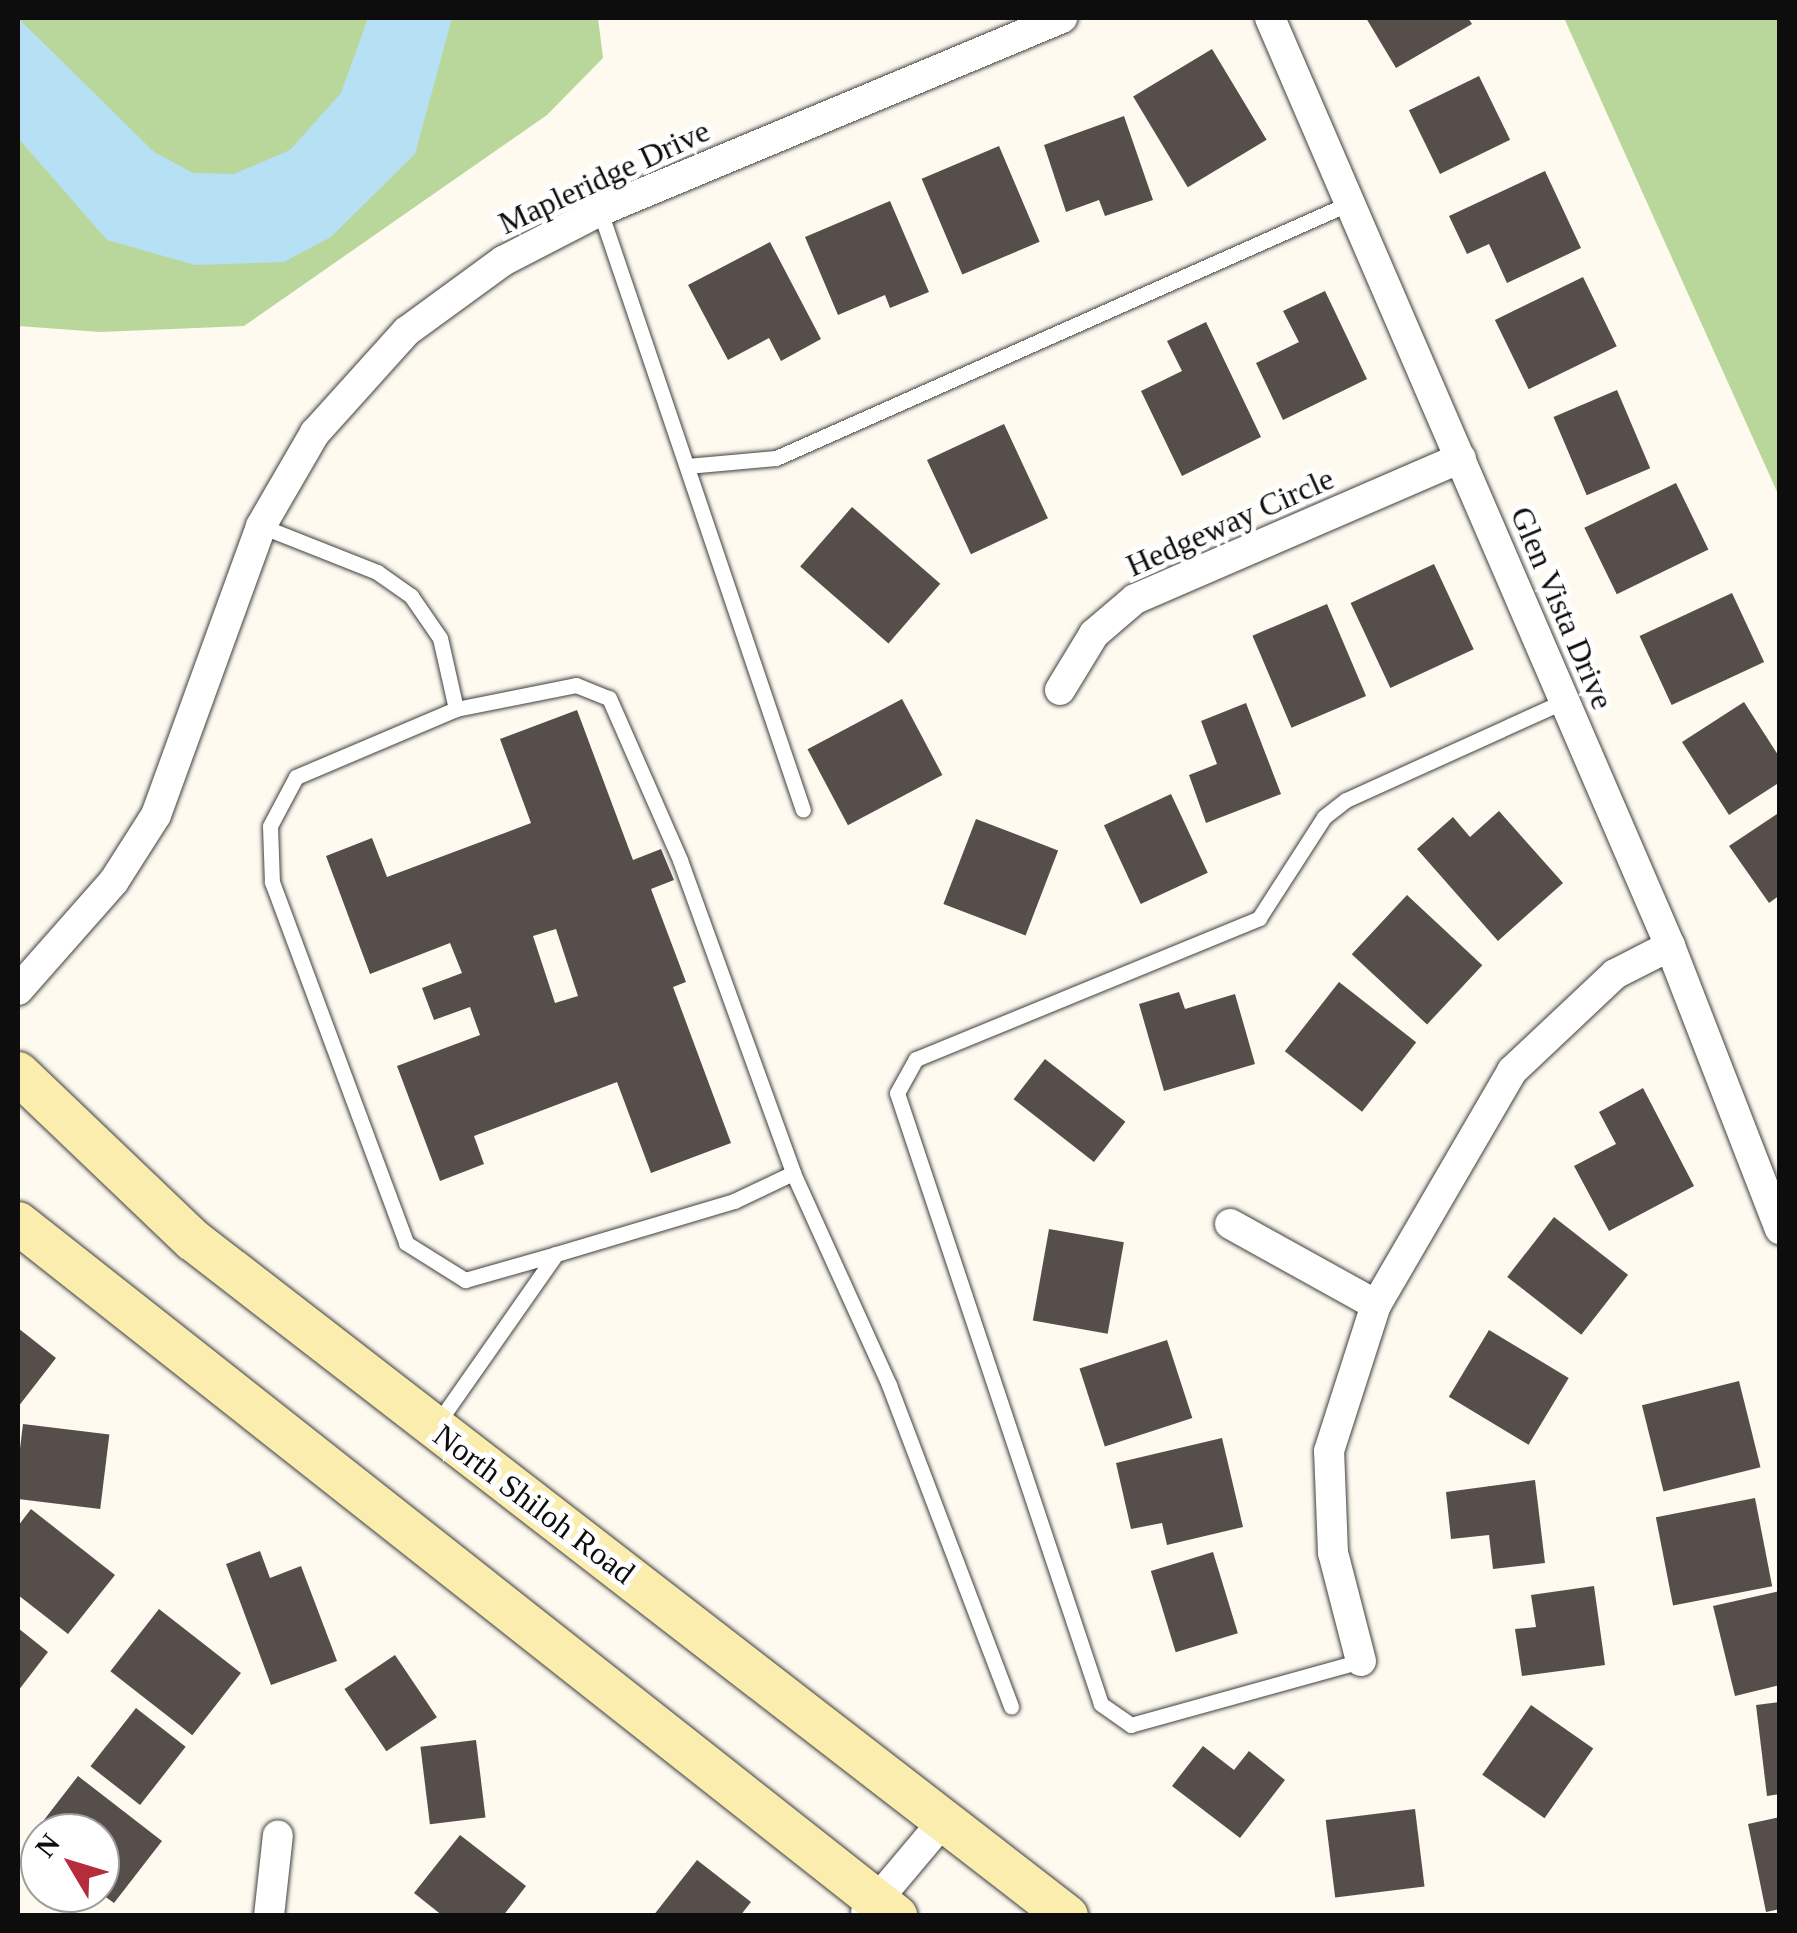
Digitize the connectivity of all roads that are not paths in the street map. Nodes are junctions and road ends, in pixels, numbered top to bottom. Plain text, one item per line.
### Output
1 (1062, 18) edge
2 (1270, 18) edge
3 (1352, 202) junction
4 (600, 211) junction
5 (1461, 458) junction
6 (686, 466) junction
7 (261, 526) junction
8 (1060, 690) dead end
9 (1562, 702) junction
10 (456, 709) junction
11 (804, 810) dead end
12 (1670, 946) junction
13 (18, 990) edge
14 (18, 1074) edge
15 (793, 1173) junction
16 (18, 1223) edge
17 (1230, 1224) dead end
18 (1780, 1230) edge
19 (556, 1254) junction
20 (1376, 1305) junction
21 (434, 1428) junction
22 (1361, 1660) joint
23 (1011, 1707) dead end
24 (945, 1818) junction
25 (278, 1835) dead end
26 (879, 1910) edge
27 (269, 1916) edge
28 (1066, 1916) edge

1 - 4 street, Mapleridge Drive
2 - 3 street, Glen Vista Drive
3 - 5 street, Glen Vista Drive
3 - 6 lane
4 - 6 lane
4 - 7 street, Mapleridge Drive
5 - 8 street, Hedgeway Circle
5 - 9 street, Glen Vista Drive
6 - 11 lane
7 - 10 lane
7 - 13 street, Mapleridge Drive
9 - 12 street, Glen Vista Drive
9 - 22 lane
10 - 15 lane
10 - 19 lane
12 - 18 street, Glen Vista Drive
12 - 20 street
14 - 21 main road, North Shiloh Road
15 - 19 lane
15 - 23 lane
16 - 26 main road
17 - 20 street
19 - 21 lane
20 - 22 street
21 - 24 main road, North Shiloh Road
24 - 26 street
24 - 28 main road, North Shiloh Road
25 - 27 street

